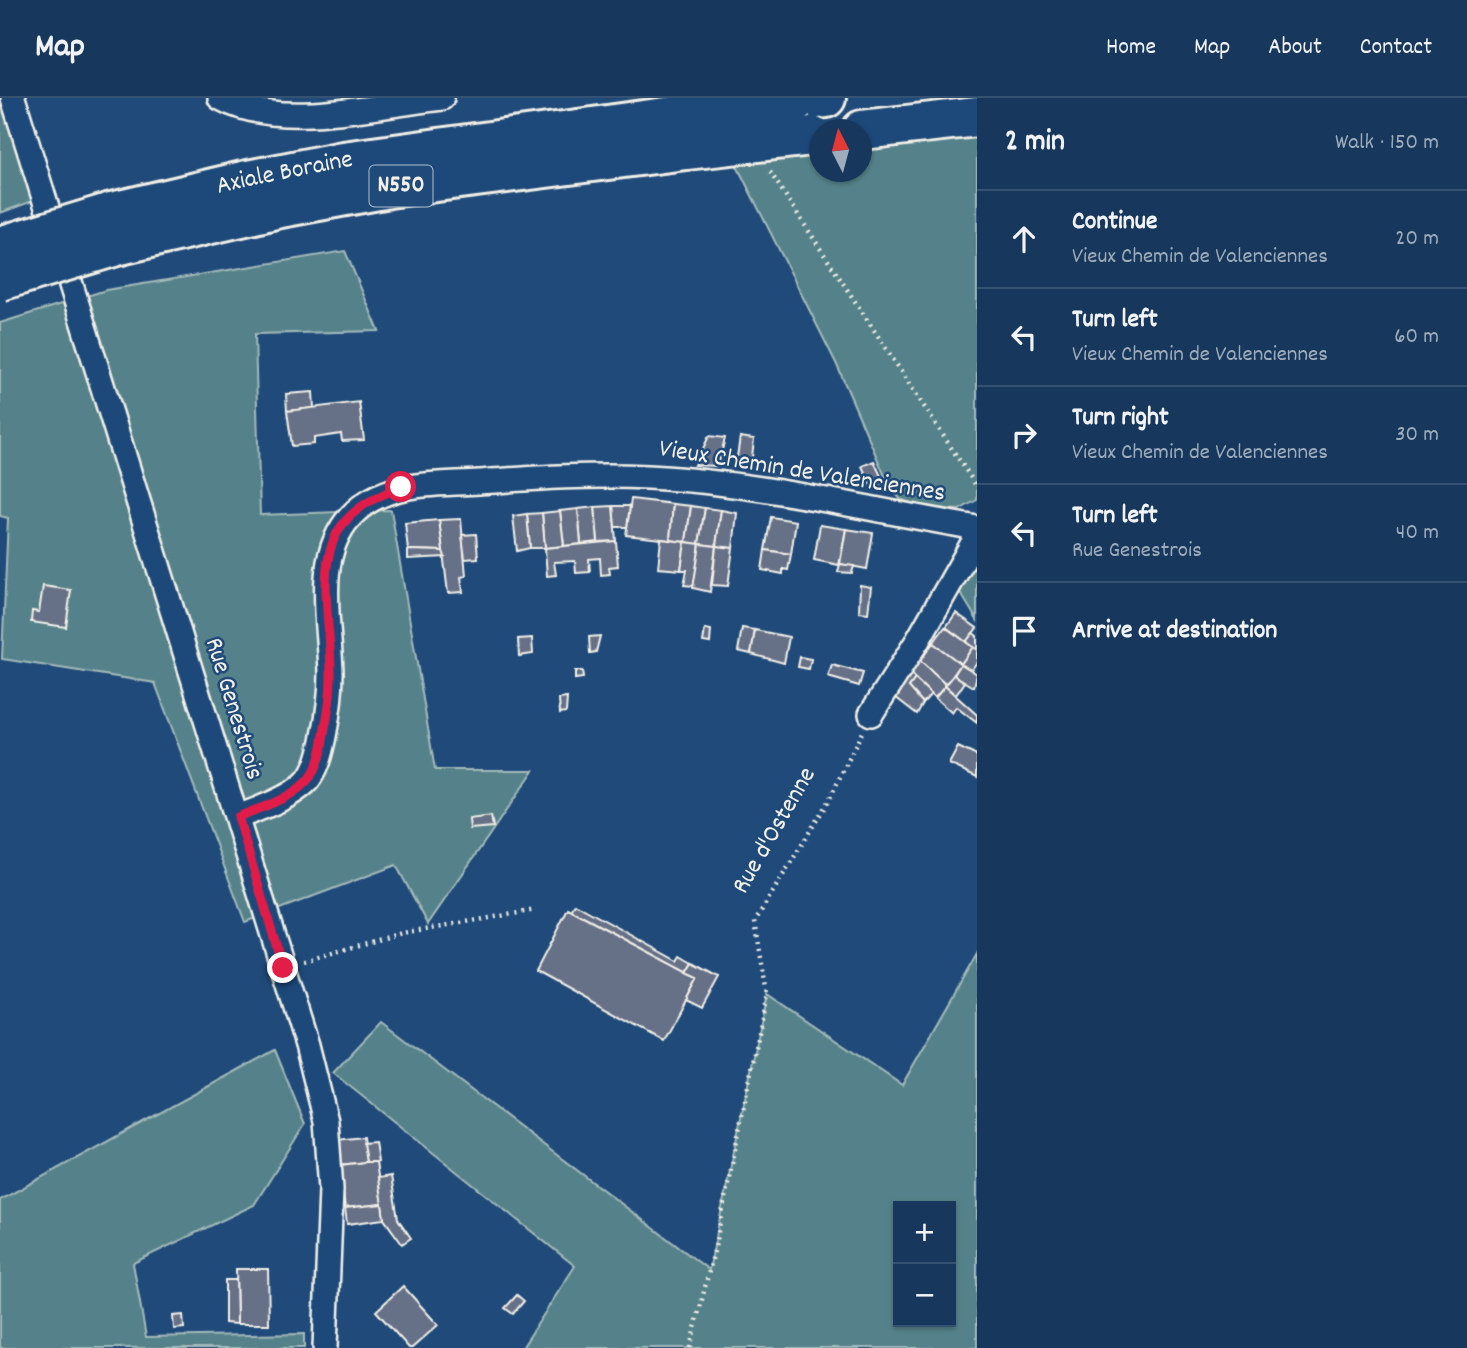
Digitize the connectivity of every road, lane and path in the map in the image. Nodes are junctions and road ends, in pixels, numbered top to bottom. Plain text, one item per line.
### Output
1 (13, 98) edge
2 (220, 98) edge
3 (442, 98) edge
4 (812, 100) edge
5 (977, 117) edge
6 (872, 129) edge
7 (680, 133) junction
8 (809, 136) edge
9 (766, 167) dead end
10 (116, 229) junction
11 (0, 246) edge
12 (0, 281) edge
13 (977, 487) edge
14 (977, 528) edge
15 (977, 536) edge
16 (871, 714) joint
17 (238, 817) junction
18 (536, 910) dead end
19 (283, 968) junction
20 (325, 1348) edge
21 (690, 1348) edge

1 - 17 street, Rue Genestrois
2 - 3 street
4 - 7 highway, Axiale Boraine / N550, bridge
5 - 6 highway
7 - 8 highway, Axiale Boraine / N550, bridge
7 - 10 highway, Axiale Boraine / N550
9 - 13 path
10 - 11 highway, Axiale Boraine / N550, bridge
10 - 12 highway, Axiale Boraine / N550, bridge
14 - 17 street, Vieux Chemin de Valenciennes
15 - 16 street
16 - 21 path, Rue d'Ostenne
17 - 19 street, Rue Genestrois
18 - 19 path
19 - 20 street, Rue Genestrois

